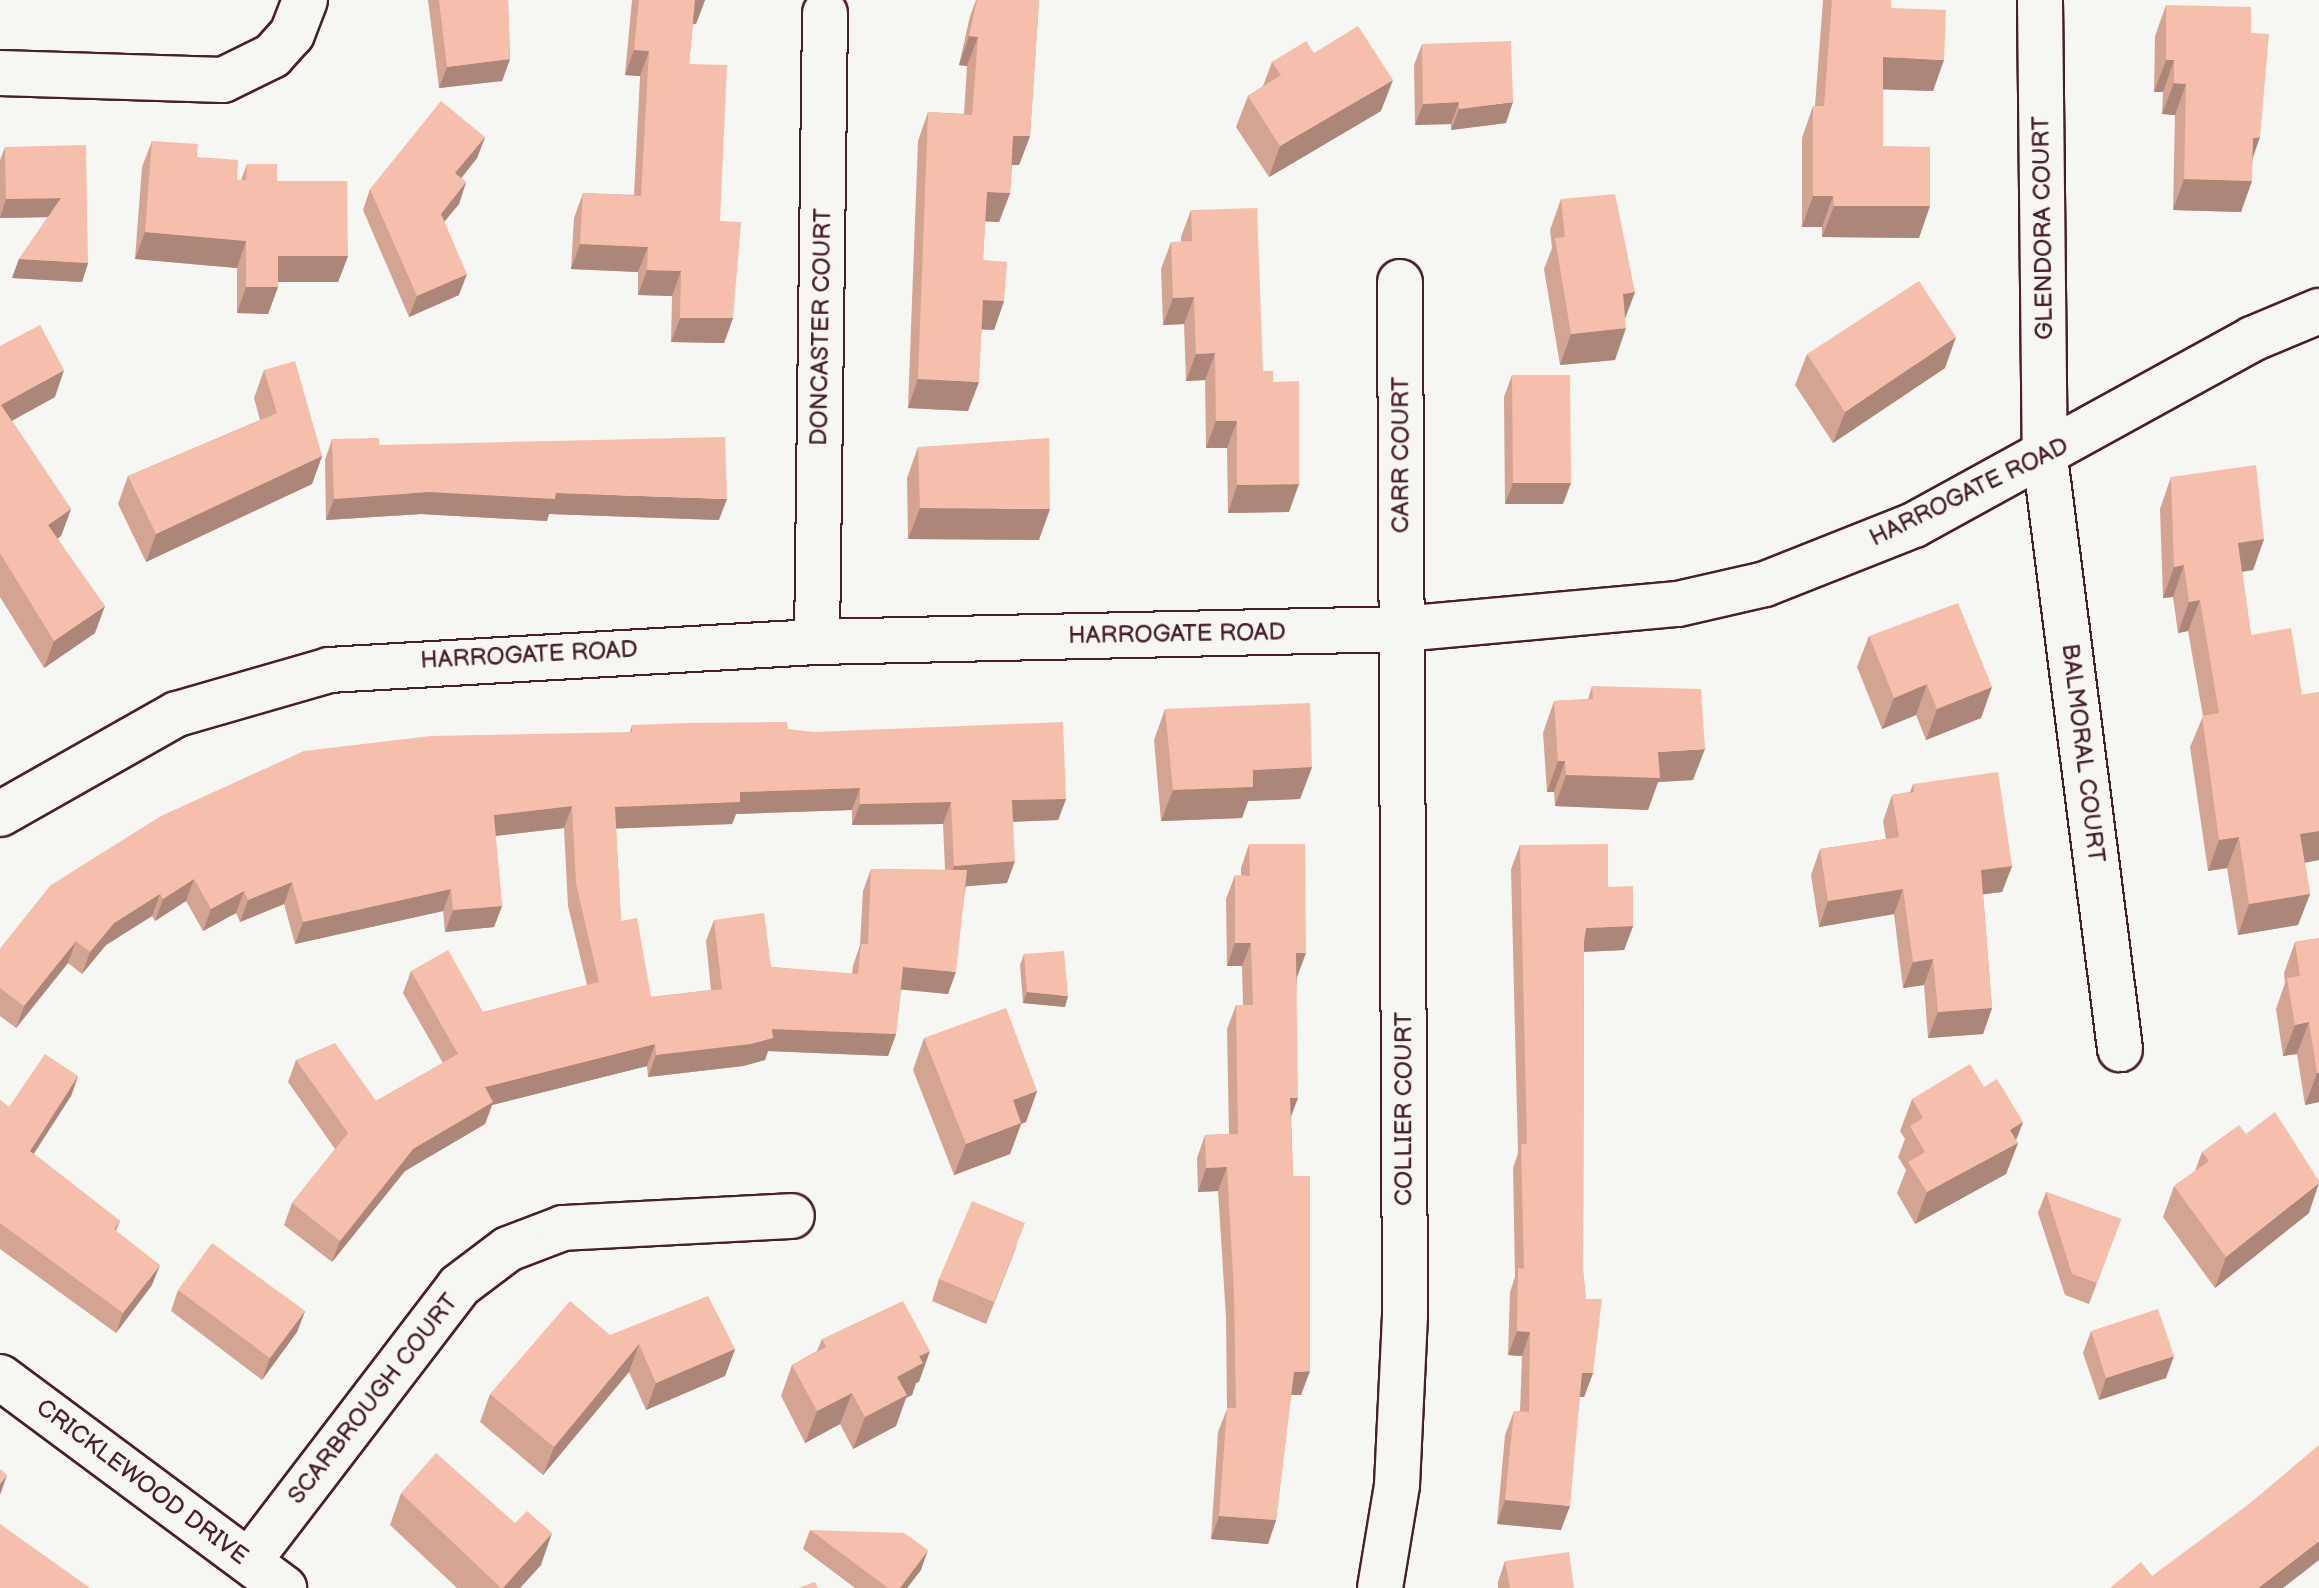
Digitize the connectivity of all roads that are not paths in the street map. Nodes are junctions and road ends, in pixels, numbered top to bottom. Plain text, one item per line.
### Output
1 (305, 0) edge
2 (2040, 0) edge
3 (825, 13) dead end
4 (0, 73) edge
5 (1400, 282) dead end
6 (2319, 311) edge
7 (2045, 457) junction
8 (1402, 629) junction
9 (817, 642) junction
10 (3, 807) edge
11 (2120, 1049) dead end
12 (792, 1216) dead end
13 (0, 1377) edge
14 (249, 1561) junction
15 (284, 1588) edge
16 (1380, 1588) edge

1 - 4 street
2 - 7 street, GLENDORA COURT
3 - 9 street, DONCASTER COURT
5 - 8 street, CARR COURT
6 - 7 street, HARROGATE ROAD
7 - 8 street, HARROGATE ROAD
7 - 11 street, BALMORAL COURT
8 - 9 street, HARROGATE ROAD
8 - 16 street, COLLIER COURT
9 - 10 street, HARROGATE ROAD
12 - 14 street, SCARBROUGH COURT
13 - 14 street, CRICKLEWOOD DRIVE
14 - 15 street, CRICKLEWOOD DRIVE

